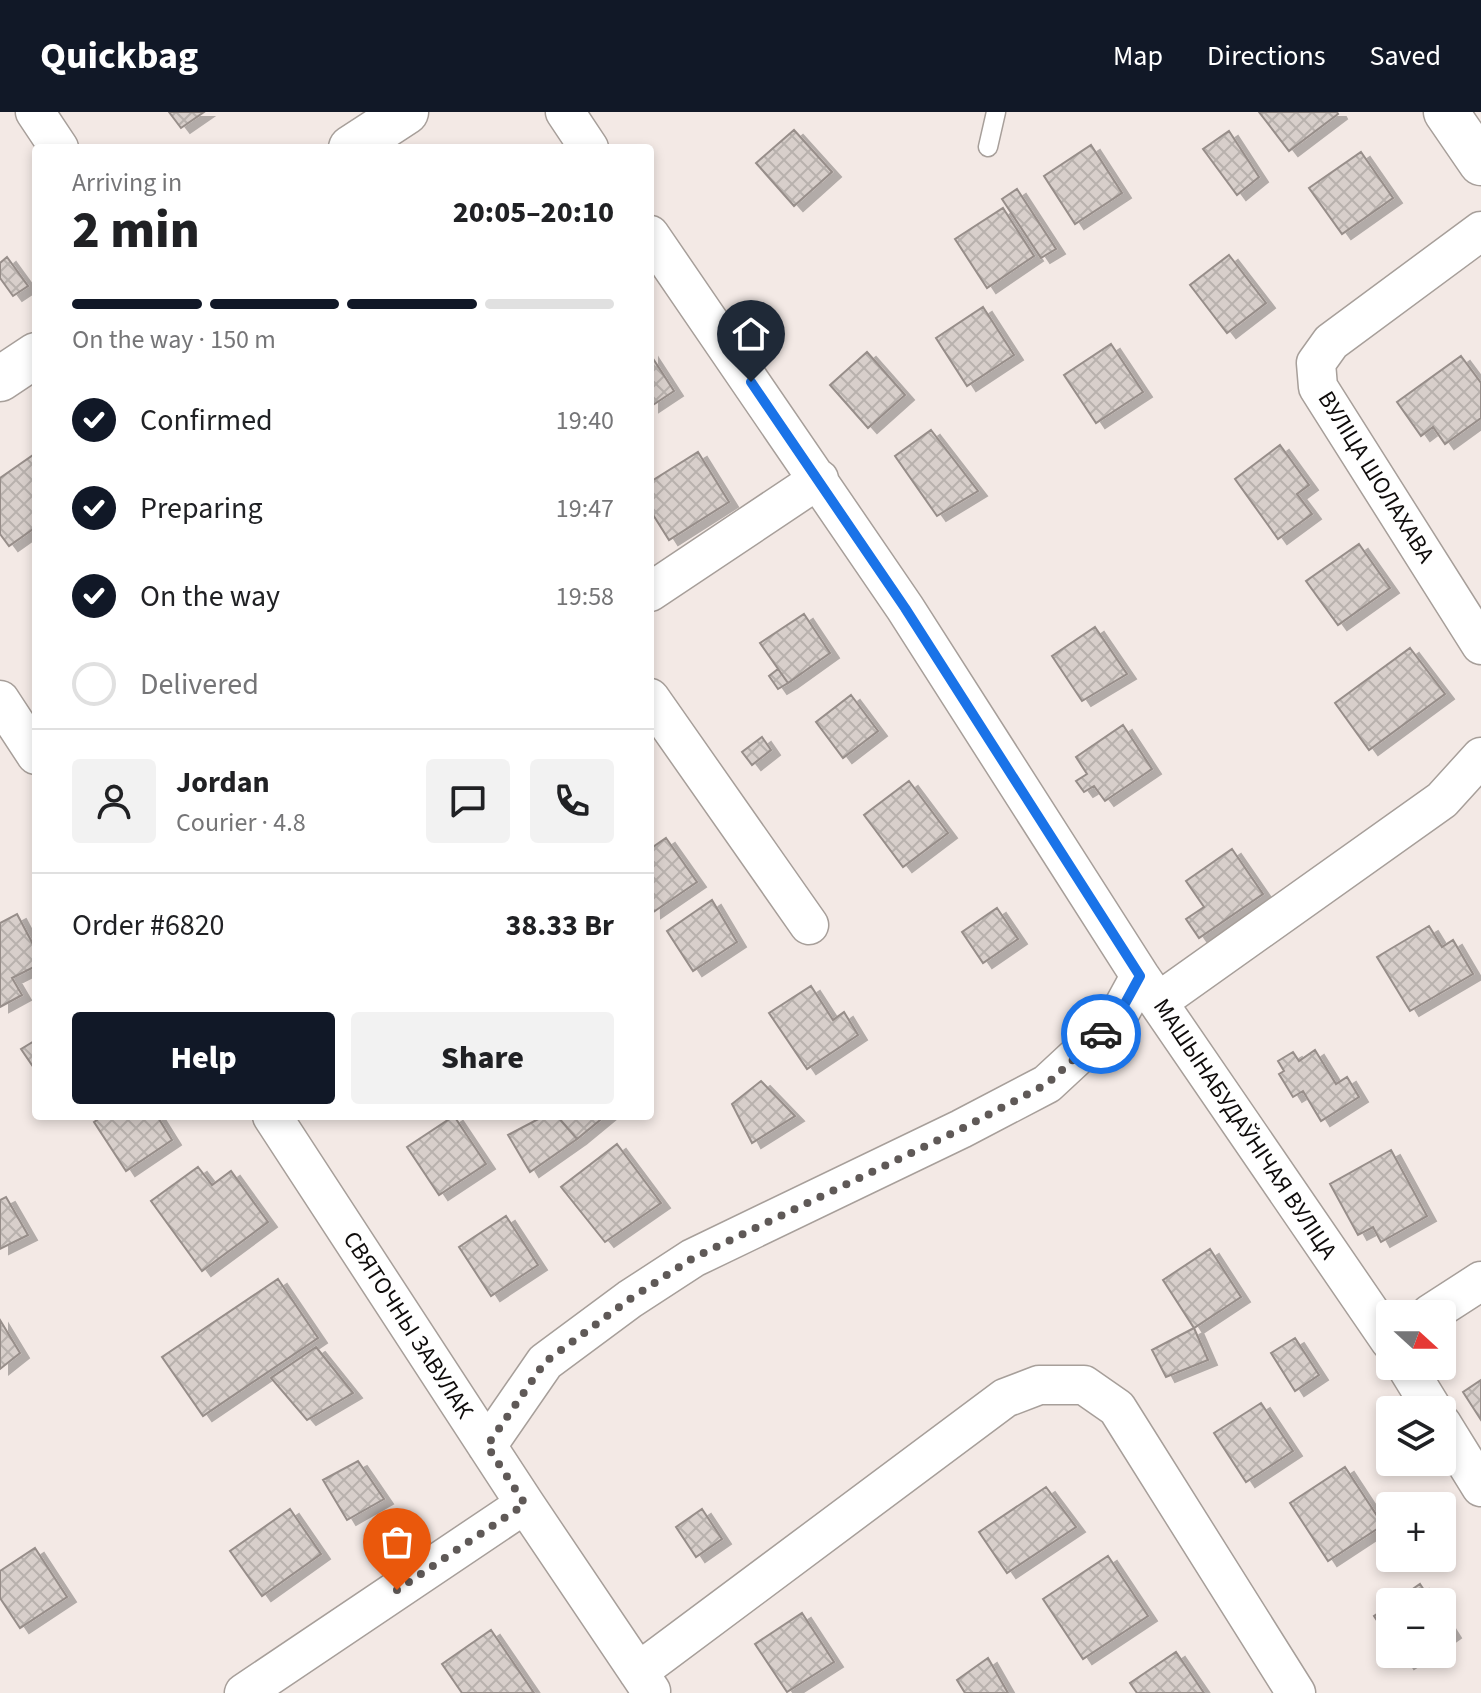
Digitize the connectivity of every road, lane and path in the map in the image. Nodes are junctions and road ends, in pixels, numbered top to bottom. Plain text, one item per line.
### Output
1 (35, 112) edge
2 (406, 112) edge
3 (565, 112) edge
4 (996, 112) edge
5 (1446, 112) edge
6 (56, 144) edge
7 (357, 144) edge
8 (586, 144) edge
9 (988, 147) dead end
10 (1481, 163) edge
11 (1481, 231) edge
12 (654, 241) edge
13 (32, 358) edge
14 (0, 379) edge
15 (819, 479) junction
16 (654, 589) edge
17 (1481, 645) edge
18 (0, 700) edge
19 (654, 704) edge
20 (32, 749) edge
21 (1481, 757) edge
22 (809, 925) dead end
23 (1149, 989) junction
24 (275, 1120) edge
25 (1481, 1281) edge
26 (1452, 1300) edge
27 (1376, 1321) edge
28 (487, 1446) junction
29 (1456, 1447) edge
30 (1481, 1487) edge
31 (525, 1504) junction
32 (645, 1683) edge
33 (244, 1693) edge
34 (1296, 1693) edge

1 - 6 street
2 - 7 street
3 - 8 street
4 - 9 lane
5 - 10 street
11 - 17 street, ВУЛІЦА ШОЛАХАВА
12 - 15 street, МАШЫНАБУДАЎНІЧАЯ ВУЛІЦА
13 - 14 street
15 - 16 street
15 - 23 street, МАШЫНАБУДАЎНІЧАЯ ВУЛІЦА
18 - 20 street
19 - 22 street
21 - 23 street
23 - 27 street, МАШЫНАБУДАЎНІЧАЯ ВУЛІЦА
23 - 28 street
24 - 28 street, СВЯТОЧНЫ ЗАВУЛАК
25 - 26 street
28 - 31 street, СВЯТОЧНЫ ЗАВУЛАК
29 - 30 street
31 - 32 street, СВЯТОЧНЫ ЗАВУЛАК
31 - 33 street
32 - 34 street

